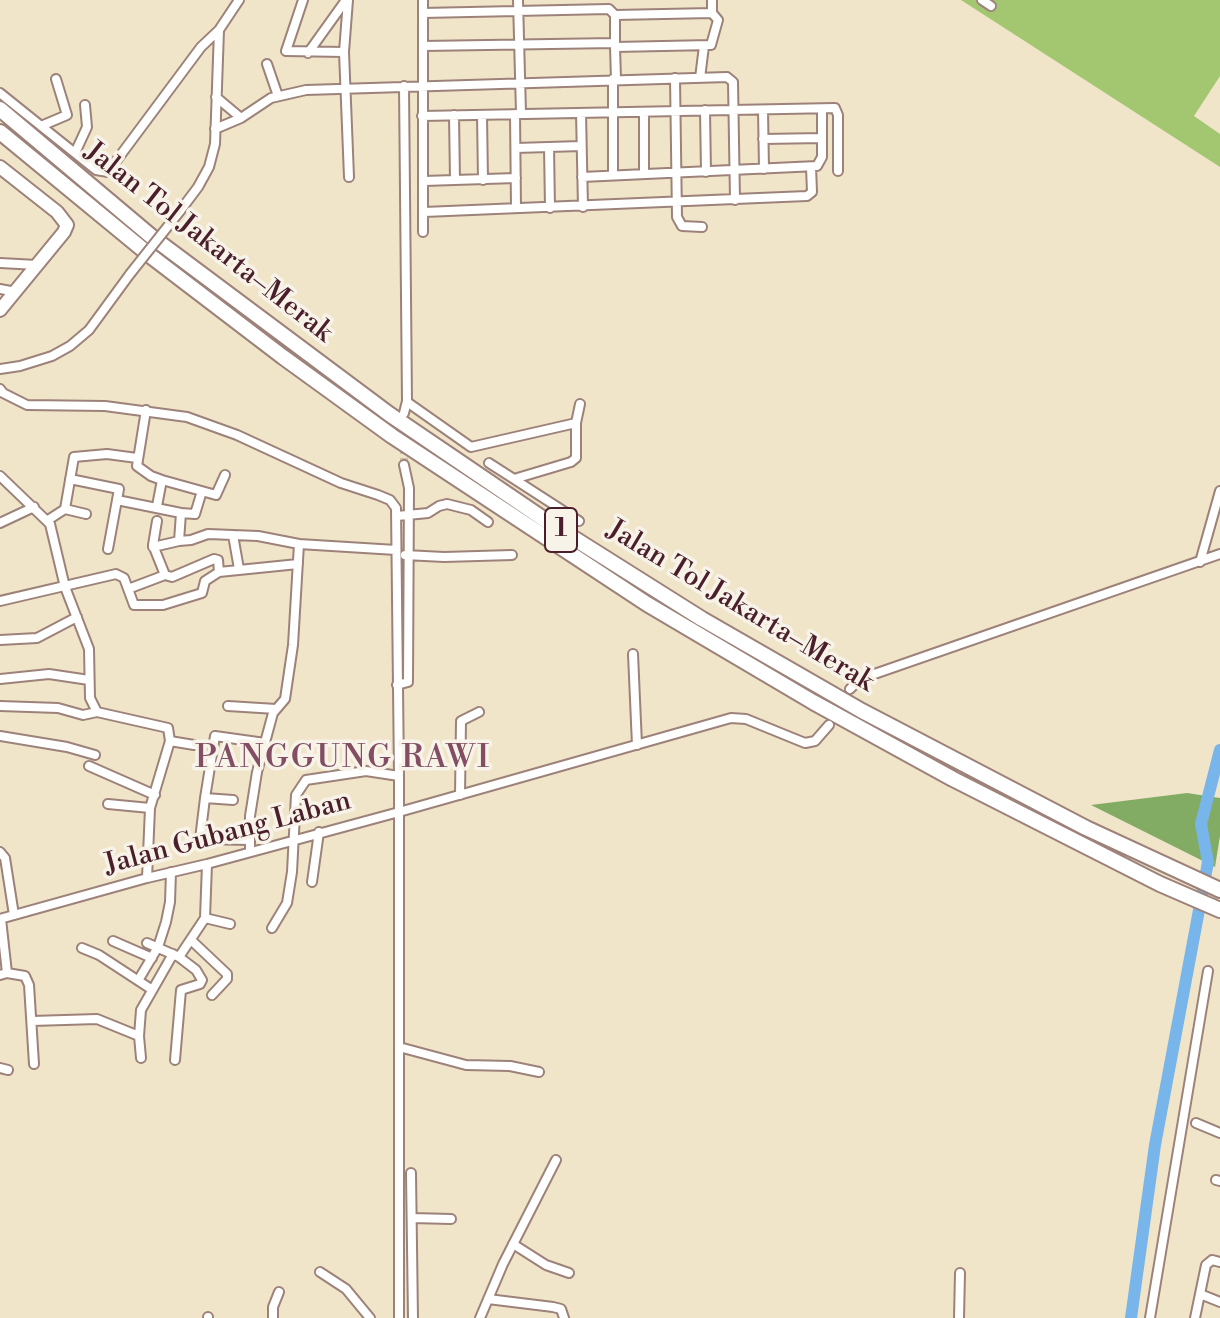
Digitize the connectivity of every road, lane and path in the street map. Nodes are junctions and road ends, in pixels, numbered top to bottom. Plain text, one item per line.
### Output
1 (239, 0) edge
2 (303, 0) edge
3 (347, 0) edge
4 (423, 0) edge
5 (518, 0) edge
6 (712, 0) edge
7 (982, 0) edge
8 (549, 5) edge
9 (576, 5) edge
10 (991, 6) dead end
11 (518, 11) junction
12 (423, 13) junction
13 (712, 13) junction
14 (615, 15) junction
15 (219, 30) junction
16 (519, 44) junction
17 (615, 45) junction
18 (423, 46) junction
19 (704, 46) junction
20 (344, 52) junction
21 (308, 53) junction
22 (267, 64) dead end
23 (675, 78) junction
24 (700, 78) junction
25 (56, 79) dead end
26 (615, 79) junction
27 (520, 82) junction
28 (423, 85) junction
29 (400, 86) junction
30 (344, 88) junction
31 (0, 93) edge
32 (278, 96) junction
33 (216, 97) junction
34 (85, 105) dead end
35 (0, 109) edge
36 (822, 109) junction
37 (705, 110) junction
38 (733, 110) junction
39 (763, 110) junction
40 (676, 111) junction
41 (644, 112) junction
42 (581, 113) junction
43 (613, 113) junction
44 (518, 114) junction
45 (454, 115) junction
46 (482, 115) junction
47 (422, 116) junction
48 (241, 118) junction
49 (41, 126) junction
50 (215, 129) junction
51 (0, 132) edge
52 (822, 138) junction
53 (763, 139) junction
54 (581, 146) junction
55 (549, 147) junction
56 (516, 148) junction
57 (75, 153) junction
58 (0, 167) edge
59 (811, 167) junction
60 (764, 169) junction
61 (734, 170) junction
62 (838, 171) dead end
63 (706, 172) junction
64 (676, 173) junction
65 (644, 174) junction
66 (613, 175) junction
67 (349, 177) dead end
68 (582, 177) junction
69 (516, 178) junction
70 (455, 180) junction
71 (483, 180) junction
72 (424, 181) junction
73 (735, 200) junction
74 (677, 202) junction
75 (583, 207) junction
76 (516, 208) junction
77 (550, 208) junction
78 (424, 212) junction
79 (702, 227) dead end
80 (423, 232) dead end
81 (0, 263) edge
82 (37, 265) junction
83 (0, 289) edge
84 (16, 292) junction
85 (0, 310) edge
86 (0, 369) edge
87 (0, 389) edge
88 (407, 401) junction
89 (580, 404) dead end
90 (146, 410) junction
91 (404, 413) tunnel mouth
92 (576, 423) junction
93 (137, 458) junction
94 (489, 463) dead end
95 (404, 465) tunnel mouth
96 (225, 475) dead end
97 (0, 476) edge
98 (70, 479) junction
99 (514, 479) junction
100 (162, 480) junction
101 (202, 491) junction
102 (1220, 491) edge
103 (117, 500) junction
104 (157, 506) junction
105 (34, 507) junction
106 (65, 509) junction
107 (181, 513) junction
108 (86, 514) dead end
109 (404, 516) junction
110 (48, 520) junction
111 (157, 521) dead end
112 (579, 521) dead end
113 (488, 522) dead end
114 (0, 523) edge
115 (233, 535) junction
116 (179, 541) junction
117 (299, 544) junction
118 (153, 547) junction
119 (108, 549) dead end
120 (402, 554) junction
121 (1220, 554) edge
122 (512, 555) dead end
123 (1200, 562) junction
124 (298, 564) junction
125 (239, 569) junction
126 (219, 572) junction
127 (165, 575) junction
128 (65, 587) junction
129 (128, 589) junction
130 (0, 601) edge
131 (77, 617) junction
132 (0, 640) edge
133 (633, 654) dead end
134 (0, 679) edge
135 (89, 680) junction
136 (850, 689) tunnel mouth
137 (0, 706) edge
138 (228, 706) dead end
139 (275, 711) junction
140 (97, 712) junction
141 (479, 712) dead end
142 (829, 725) tunnel mouth
143 (0, 736) edge
144 (170, 741) junction
145 (265, 743) junction
146 (194, 745) dead end
147 (637, 745) junction
148 (95, 755) dead end
149 (89, 766) dead end
150 (399, 776) junction
151 (155, 795) junction
152 (460, 795) junction
153 (205, 798) junction
154 (233, 800) dead end
155 (108, 804) dead end
156 (150, 808) junction
157 (399, 812) junction
158 (319, 832) junction
159 (295, 839) junction
160 (250, 840) junction
161 (250, 851) junction
162 (0, 852) edge
163 (207, 864) junction
164 (171, 872) junction
165 (147, 878) junction
166 (312, 882) dead end
167 (1220, 890) edge
168 (1220, 910) edge
169 (14, 915) junction
170 (205, 918) junction
171 (0, 919) edge
172 (230, 924) dead end
173 (272, 928) dead end
174 (191, 940) junction
175 (113, 941) dead end
176 (147, 943) dead end
177 (158, 947) junction
178 (82, 948) dead end
179 (176, 955) junction
180 (152, 958) junction
181 (1208, 971) dead end
182 (4, 974) edge
183 (139, 979) junction
184 (151, 989) junction
185 (212, 995) dead end
186 (32, 1021) junction
187 (139, 1036) junction
188 (399, 1047) junction
189 (141, 1058) dead end
190 (175, 1060) dead end
191 (34, 1064) dead end
192 (539, 1072) dead end
193 (1196, 1123) dead end
194 (1220, 1133) edge
195 (556, 1160) dead end
196 (411, 1173) dead end
197 (412, 1218) junction
198 (451, 1219) dead end
199 (513, 1244) junction
200 (407, 1258) junction
201 (1220, 1262) edge
202 (320, 1272) dead end
203 (569, 1273) dead end
204 (960, 1273) dead end
205 (279, 1292) dead end
206 (1200, 1294) junction
207 (488, 1299) junction
208 (1220, 1302) edge
209 (273, 1318) edge
210 (370, 1318) edge
211 (399, 1318) edge
212 (413, 1318) edge
213 (480, 1318) edge
214 (564, 1318) edge
215 (959, 1318) edge
216 (1150, 1318) edge
217 (1195, 1318) edge

1 - 15 street
2 - 21 street
3 - 20 street
3 - 21 street
4 - 12 street
5 - 11 street
6 - 13 street
7 - 10 street
8 - 9 street
8 - 11 street
9 - 14 street
11 - 12 street
11 - 16 street
12 - 18 street
13 - 14 street
13 - 19 street
14 - 17 street
15 - 33 street
15 - 57 street
16 - 17 street
16 - 18 street
16 - 27 street
17 - 19 street
17 - 26 street
18 - 28 street
19 - 24 street
20 - 21 street
20 - 30 street
22 - 32 street
23 - 24 street
23 - 26 street
23 - 40 street
24 - 38 street
25 - 49 street
26 - 27 street
26 - 43 street
27 - 28 street
27 - 44 street
28 - 29 street
28 - 47 street
29 - 30 street
29 - 88 street
30 - 32 street
30 - 67 street
31 - 49 street
32 - 48 street
33 - 48 street
33 - 50 street
34 - 57 street
35 - 167 highway, Jalan Tol Jakarta–Merak / 1
36 - 39 street
36 - 52 street
36 - 62 street
37 - 38 street
37 - 40 street
37 - 63 street
38 - 39 street
38 - 61 street
39 - 53 street
40 - 41 street
40 - 64 street
41 - 43 street
41 - 65 street
42 - 43 street
42 - 44 street
42 - 54 street
43 - 66 street
44 - 46 street
44 - 56 street
45 - 46 street
45 - 47 street
45 - 70 street
46 - 71 street
47 - 72 street
48 - 50 street
49 - 57 street
50 - 86 street, bridge
51 - 168 highway, Jalan Tol Jakarta–Merak / 1
52 - 53 street
52 - 59 street
53 - 60 street
54 - 55 street
54 - 68 street
55 - 56 street
55 - 77 street
56 - 69 street
58 - 82 street
59 - 60 street
59 - 73 street
60 - 61 street
61 - 63 street
61 - 73 street
63 - 64 street
64 - 65 street
64 - 74 street
65 - 66 street
66 - 68 street
68 - 75 street
69 - 71 street
69 - 76 street
70 - 71 street
70 - 72 street
72 - 78 street
73 - 74 street
74 - 75 street
74 - 79 street
75 - 77 street
76 - 77 street
76 - 78 street
78 - 80 street
81 - 82 street
82 - 84 street
83 - 84 street
84 - 85 street
87 - 90 street
88 - 91 street
88 - 92 street
89 - 92 street
90 - 93 street
90 - 109 street
92 - 99 street
93 - 98 street
93 - 100 street
94 - 99 street
95 - 109 street
96 - 101 street
97 - 105 street
98 - 103 street
98 - 106 street
99 - 112 street
100 - 101 street
100 - 104 street
101 - 107 street
102 - 123 street
103 - 104 street
103 - 119 street
104 - 107 street
105 - 110 street
105 - 114 street
106 - 108 street
106 - 110 street
107 - 116 street
109 - 113 street
109 - 120 street
109 - 120 street
110 - 128 street
111 - 118 street
115 - 116 street
115 - 117 street
115 - 125 street
116 - 118 street
117 - 120 street
117 - 124 street
118 - 127 street
120 - 122 street
120 - 150 street
121 - 123 street
123 - 136 street
124 - 125 street
124 - 139 street
125 - 126 street
126 - 127 street
126 - 129 street
127 - 129 street
128 - 129 street
128 - 130 street
128 - 131 street
131 - 132 street
131 - 135 street
133 - 147 street
134 - 135 street
135 - 140 street
137 - 140 street
138 - 139 street
139 - 145 street
140 - 144 street
141 - 152 street
142 - 147 street, Jalan Gubang Laban
143 - 148 street
144 - 146 street
144 - 151 street
145 - 153 street
145 - 160 street
147 - 152 street, Jalan Gubang Laban
149 - 151 street
150 - 157 street
150 - 159 street
151 - 156 street
152 - 157 street, Jalan Gubang Laban
153 - 154 street
153 - 160 street
155 - 156 street
156 - 165 street
157 - 158 street, Jalan Gubang Laban
157 - 188 street
158 - 159 street, Jalan Gubang Laban
158 - 166 street
159 - 161 street, Jalan Gubang Laban
159 - 173 street
160 - 161 street
161 - 163 street, Jalan Gubang Laban
162 - 169 street
163 - 164 street, Jalan Gubang Laban
163 - 170 street
164 - 165 street, Jalan Gubang Laban
164 - 177 street
165 - 169 street, Jalan Gubang Laban
169 - 171 street, Jalan Gubang Laban
170 - 172 street
170 - 174 street
171 - 182 street
174 - 179 street
174 - 185 street
175 - 180 street
176 - 177 street
177 - 179 street
177 - 180 street
178 - 183 street
179 - 184 street
179 - 190 street
180 - 183 street
181 - 216 street
182 - 186 street
183 - 184 street
184 - 187 street
186 - 187 street
186 - 191 street
187 - 189 street
188 - 192 street
188 - 200 street
193 - 194 street
195 - 199 street
196 - 197 street
197 - 198 street
197 - 200 street
199 - 203 street
199 - 207 street
200 - 211 street
200 - 212 street
201 - 206 street
202 - 210 street
204 - 215 street
205 - 209 street
206 - 208 street
206 - 217 street
207 - 213 street
207 - 214 street

